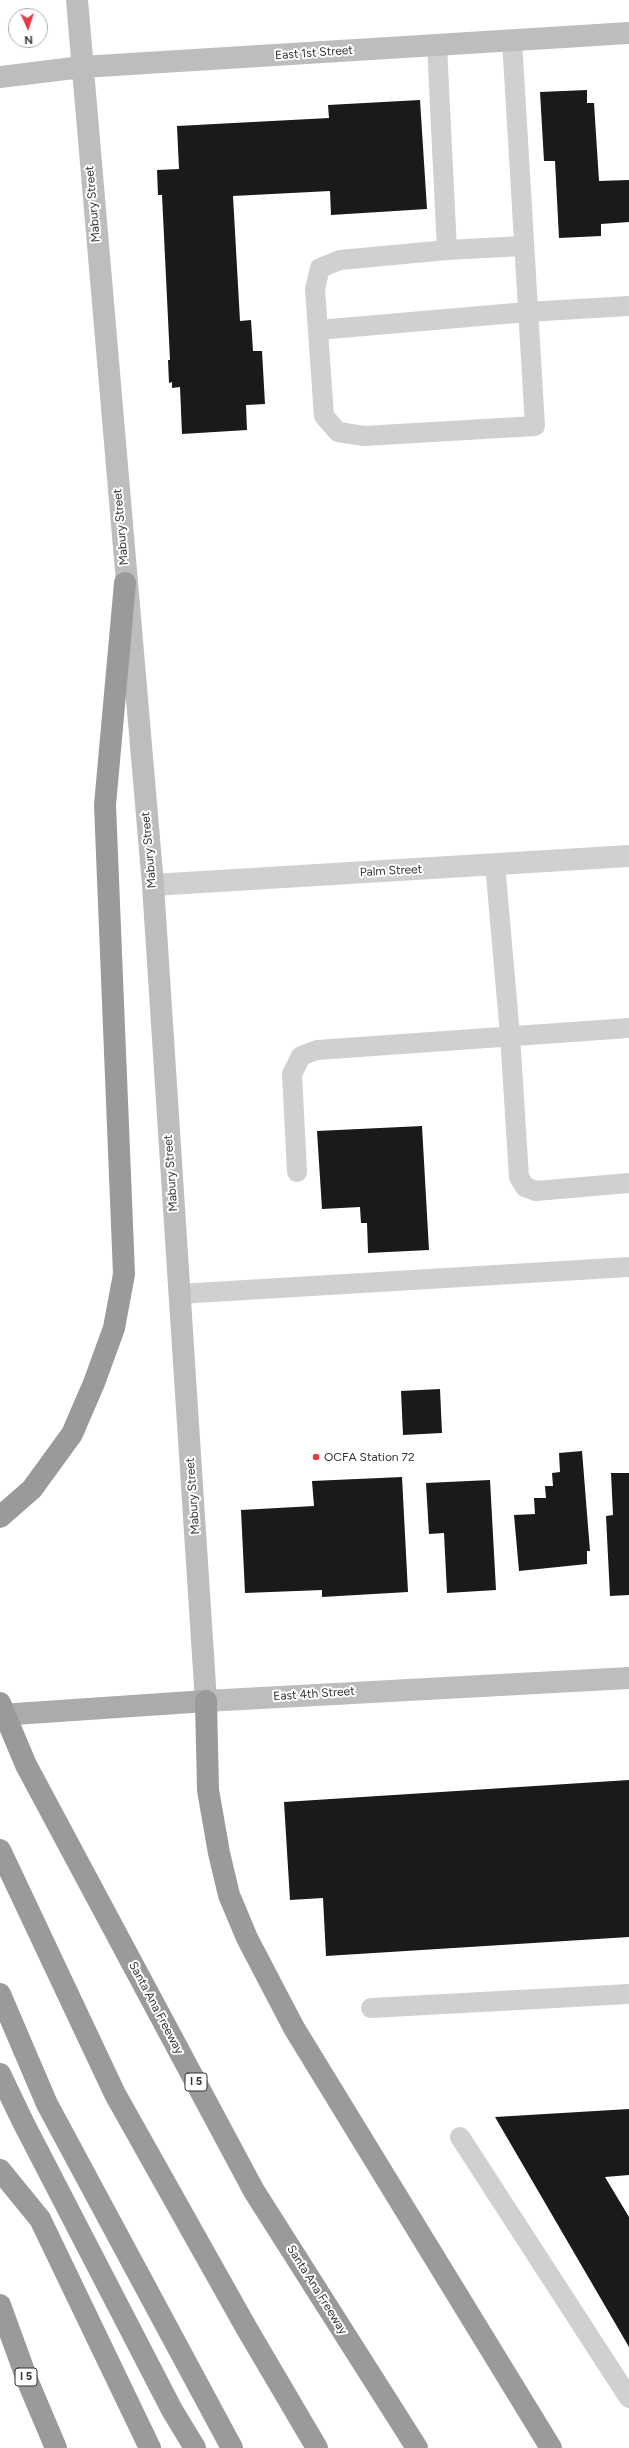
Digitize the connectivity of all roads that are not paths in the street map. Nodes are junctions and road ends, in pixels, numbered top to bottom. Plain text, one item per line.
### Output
1 (76, 0) edge
2 (629, 33) edge
3 (512, 40) junction
4 (437, 45) junction
5 (82, 67) junction
6 (0, 77) edge
7 (523, 246) junction
8 (447, 250) junction
9 (629, 306) edge
10 (527, 312) junction
11 (318, 330) junction
12 (125, 582) junction
13 (629, 856) edge
14 (495, 864) junction
15 (152, 885) junction
16 (629, 1028) edge
17 (510, 1035) junction
18 (297, 1172) dead end
19 (629, 1183) edge
20 (629, 1267) edge
21 (179, 1294) junction
22 (0, 1517) edge
23 (629, 1678) edge
24 (206, 1701) junction
25 (0, 1703) edge
26 (0, 1715) edge
27 (0, 1850) edge
28 (0, 1994) edge
29 (629, 1994) edge
30 (370, 2008) dead end
31 (0, 2074) edge
32 (460, 2137) dead end
33 (0, 2170) edge
34 (0, 2305) edge
35 (629, 2398) edge
36 (56, 2448) edge
37 (150, 2448) edge
38 (195, 2448) edge
39 (232, 2448) edge
40 (318, 2448) edge
41 (417, 2448) edge
42 (551, 2448) edge

1 - 5 main road, Mabury Street
2 - 3 main road, East 1st Street
3 - 4 main road, East 1st Street
3 - 7 lane
4 - 5 main road, East 1st Street
4 - 8 lane
5 - 6 main road, East 1st Street
5 - 12 main road, Mabury Street
7 - 8 lane
7 - 10 lane
8 - 11 lane
9 - 10 lane
10 - 11 lane
10 - 11 lane
12 - 15 main road, Mabury Street
12 - 22 highway
13 - 14 street, Palm Street
14 - 15 street, Palm Street
14 - 17 lane
15 - 21 main road, Mabury Street
16 - 17 lane
17 - 18 lane
17 - 19 lane
20 - 21 lane
21 - 24 main road, Mabury Street
23 - 24 main road, East 4th Street
24 - 26 main road, East 4th Street
24 - 42 highway
25 - 41 highway, Santa Ana Freeway / I 5
27 - 40 highway
28 - 39 highway
29 - 30 lane
31 - 38 highway
32 - 35 lane
33 - 37 highway
34 - 36 highway, I 5

